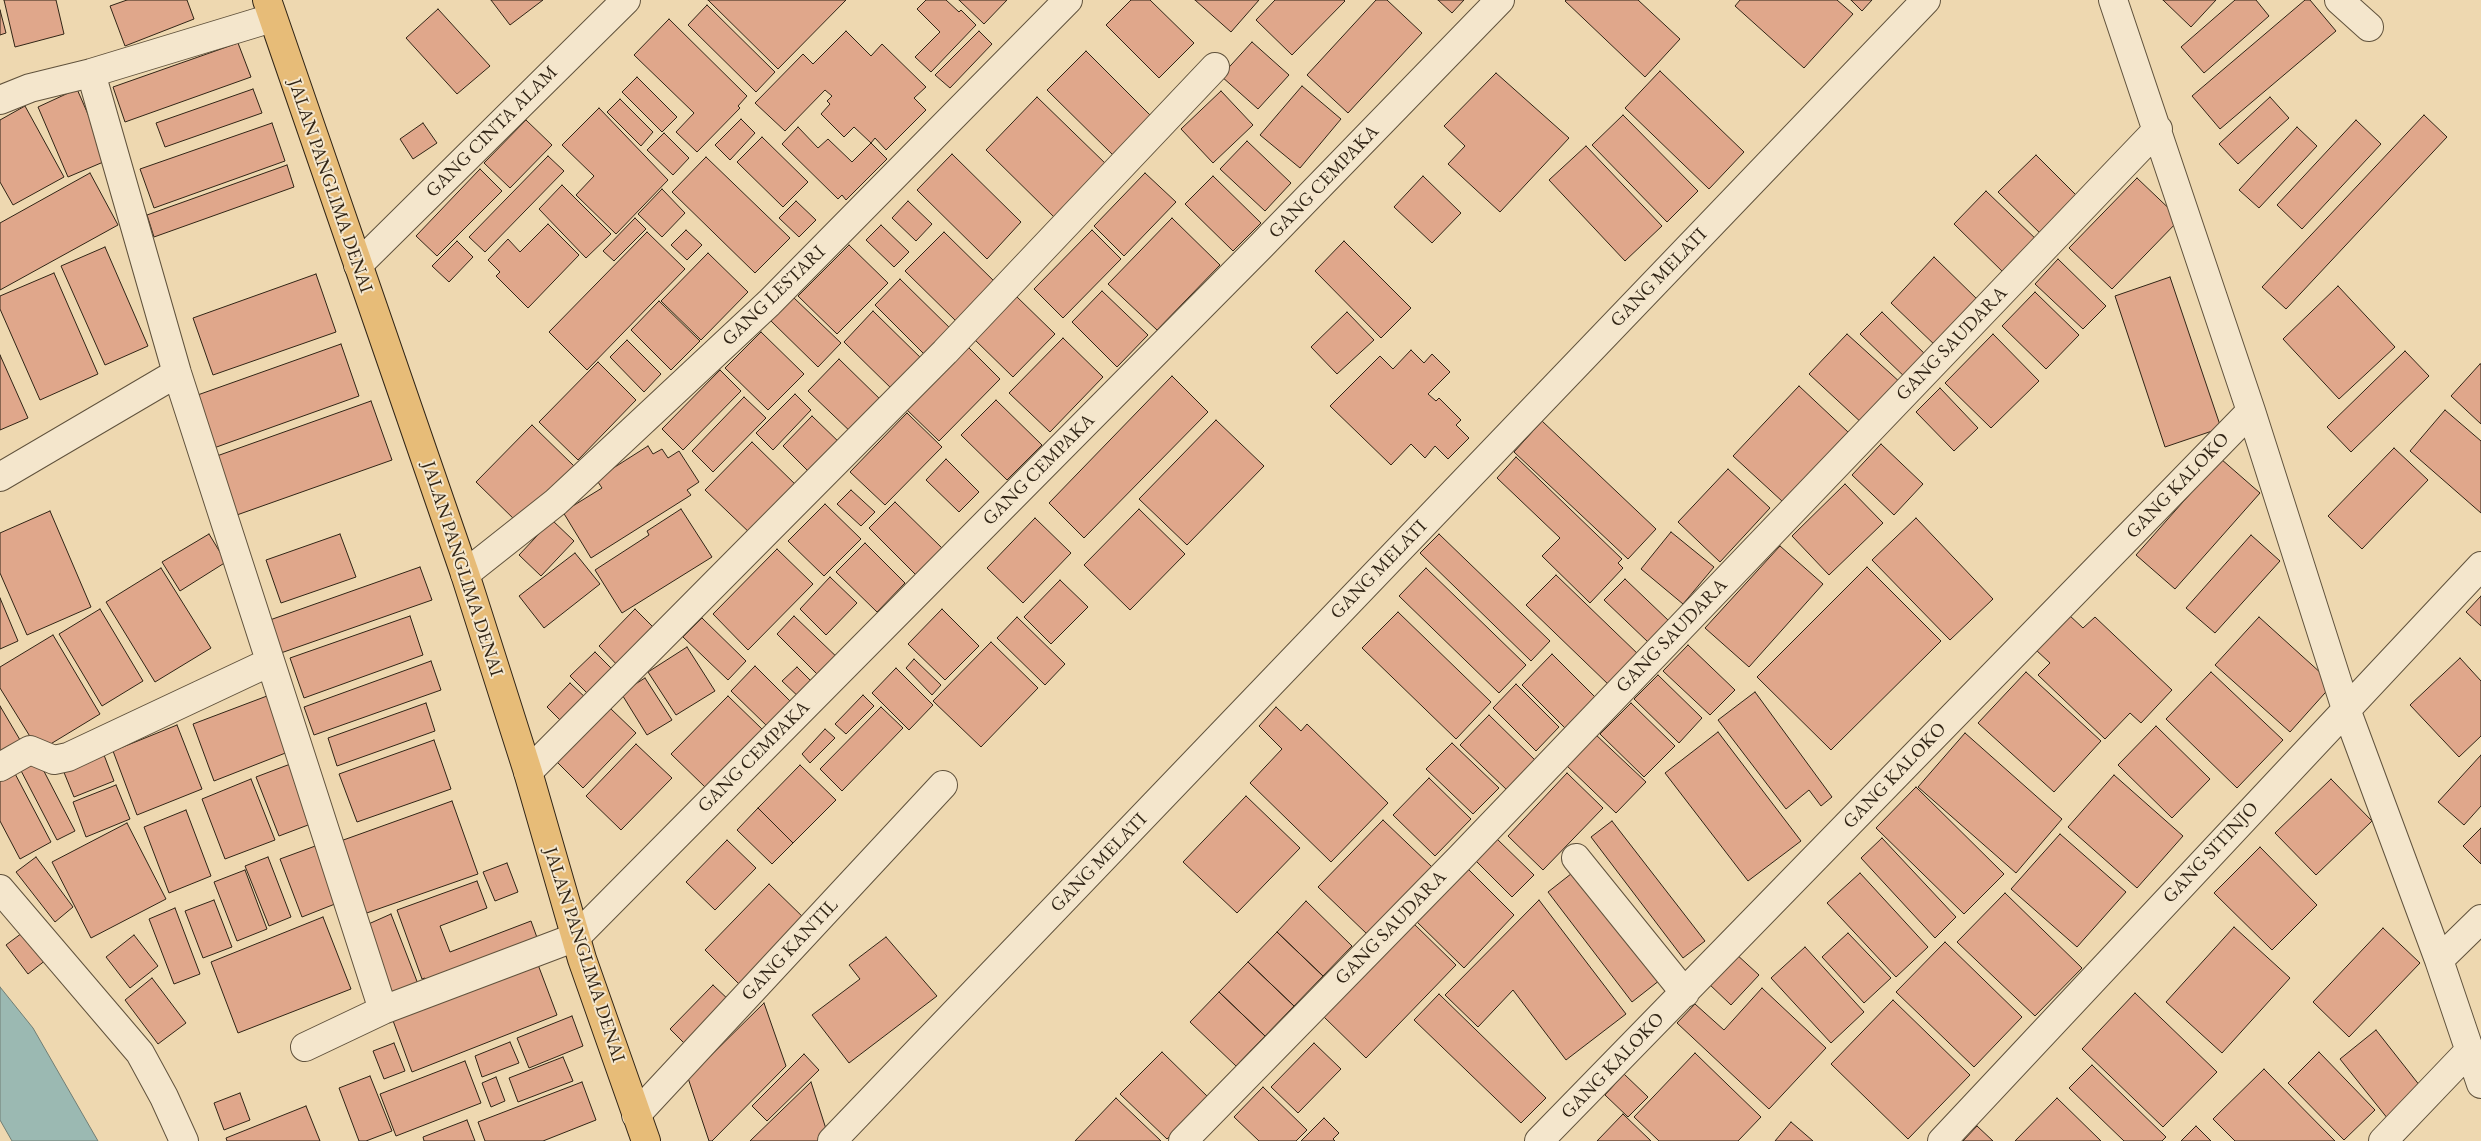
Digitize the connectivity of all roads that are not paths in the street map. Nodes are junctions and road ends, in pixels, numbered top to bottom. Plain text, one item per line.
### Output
1 (626, 0) edge
2 (1068, 0) edge
3 (1500, 0) edge
4 (1926, 0) edge
5 (2113, 0) edge
6 (2339, 0) edge
7 (269, 9) edge
8 (2369, 27) dead end
9 (1214, 67) dead end
10 (91, 72) junction
11 (0, 100) edge
12 (2158, 128) junction
13 (358, 265) junction
14 (177, 373) junction
15 (2251, 411) junction
16 (0, 477) edge
17 (2481, 566) edge
18 (465, 574) junction
19 (270, 662) junction
20 (2346, 709) junction
21 (0, 767) edge
22 (528, 772) junction
23 (943, 785) dead end
24 (1576, 858) dead end
25 (0, 889) edge
26 (2481, 919) edge
27 (576, 937) junction
28 (2439, 960) junction
29 (1684, 993) junction
30 (383, 1010) junction
31 (305, 1047) dead end
32 (2470, 1051) junction
33 (2481, 1084) edge
34 (636, 1114) junction
35 (184, 1141) edge
36 (646, 1141) edge
37 (832, 1141) edge
38 (1183, 1141) edge
39 (1539, 1141) edge
40 (1942, 1141) edge
41 (2383, 1141) edge

1 - 13 street, GANG CINTA ALAM
2 - 18 street, GANG LESTARI
3 - 27 street, GANG CEMPAKA
4 - 37 street, GANG MELATI
5 - 12 street
6 - 8 street
7 - 10 street
7 - 13 main road, JALAN PANGLIMA DENAI
9 - 22 street
10 - 11 street
10 - 14 street
12 - 15 street
12 - 38 street, GANG SAUDARA
13 - 18 main road, JALAN PANGLIMA DENAI
14 - 16 street
14 - 19 street
15 - 20 street
15 - 29 street, GANG KALOKO
17 - 20 street, GANG SITINJO
18 - 22 main road, JALAN PANGLIMA DENAI
19 - 21 street
19 - 30 street
20 - 28 street
20 - 40 street, GANG SITINJO
22 - 27 main road, JALAN PANGLIMA DENAI
23 - 34 street, GANG KANTIL
24 - 29 street
25 - 35 street
26 - 28 street
27 - 30 street
27 - 34 main road, JALAN PANGLIMA DENAI
28 - 32 street
29 - 39 street, GANG KALOKO
30 - 31 street
32 - 33 street
32 - 41 street
34 - 36 main road, JALAN PANGLIMA DENAI

